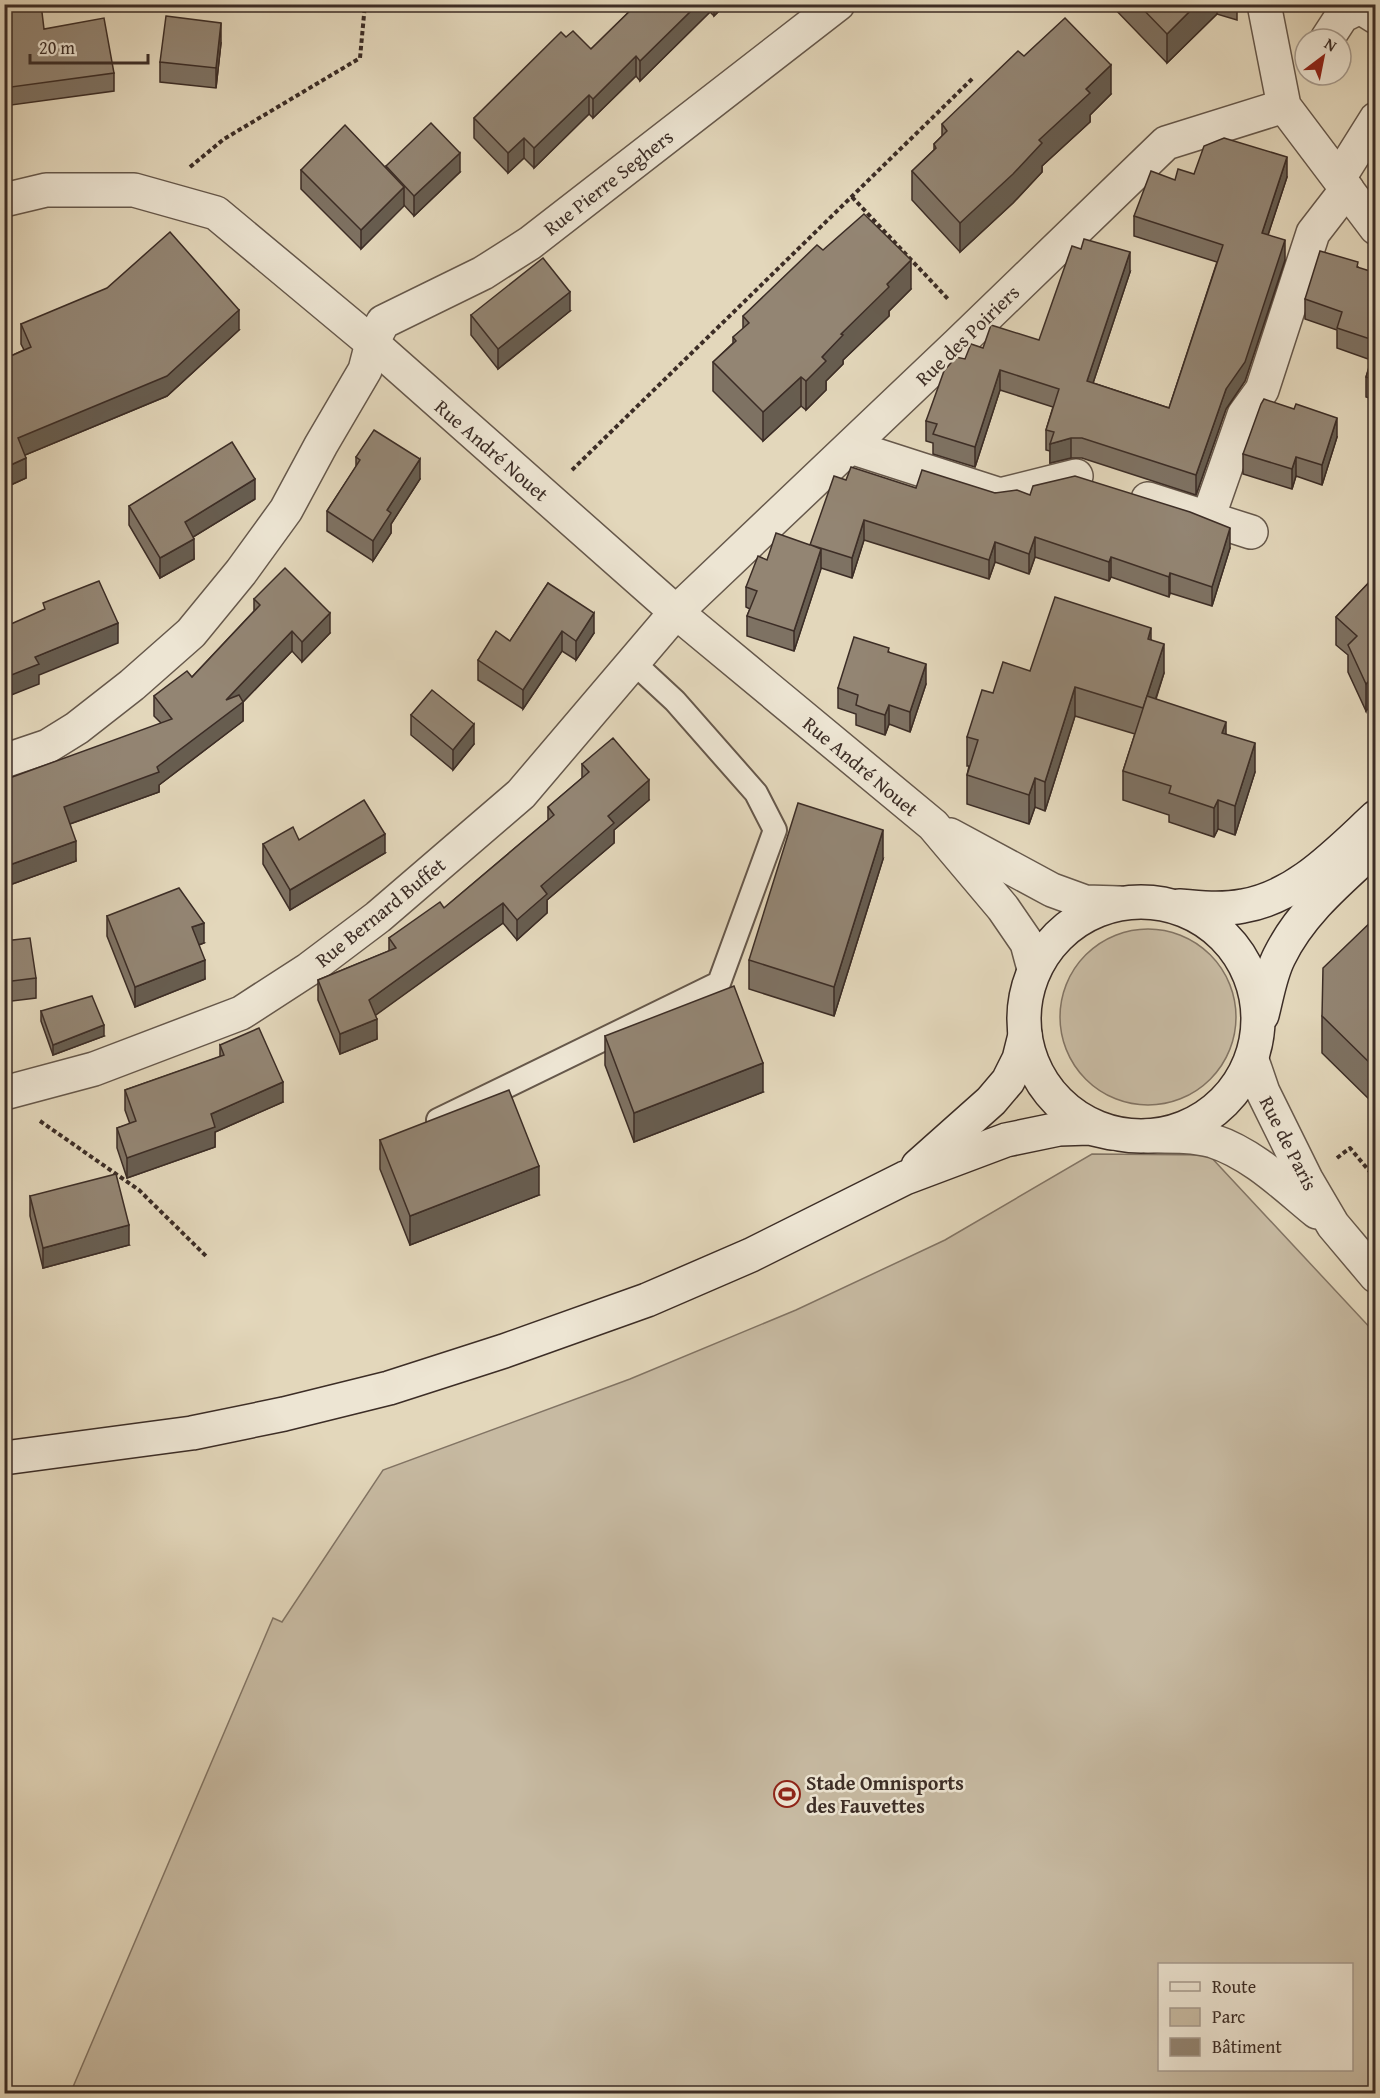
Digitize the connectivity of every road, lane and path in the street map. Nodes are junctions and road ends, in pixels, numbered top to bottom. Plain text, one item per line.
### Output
1 (365, 4) edge
2 (838, 4) edge
3 (1264, 4) edge
4 (1366, 10) edge
5 (1335, 27) edge
6 (973, 78) dead end
7 (1296, 87) edge
8 (1284, 106) junction
9 (1376, 119) edge
10 (1343, 184) junction
11 (155, 196) junction
12 (852, 196) junction
13 (4, 200) edge
14 (1376, 228) edge
15 (975, 327) junction
16 (372, 344) junction
17 (851, 447) junction
18 (545, 496) junction
19 (1208, 518) junction
20 (1251, 532) dead end
21 (676, 612) junction
22 (633, 662) junction
23 (4, 761) edge
24 (1376, 817) edge
25 (933, 825) junction
26 (1376, 847) edge
27 (1120, 903) junction
28 (1165, 904) junction
29 (1034, 969) junction
30 (1259, 1028) junction
31 (1024, 1035) junction
32 (1252, 1060) junction
33 (4, 1094) edge
34 (33, 1117) dead end
35 (414, 1131) edge
36 (1111, 1133) junction
37 (1148, 1136) junction
38 (1350, 1148) dead end
39 (905, 1178) junction
40 (1376, 1179) edge
41 (1332, 1225) junction
42 (208, 1258) dead end
43 (1376, 1276) edge
44 (4, 1458) edge

1 - 11 path
2 - 16 street, Rue Pierre Seghers
3 - 8 street
4 - 5 street
6 - 12 path
7 - 8 street
8 - 10 street
8 - 15 street, Rue des Poiriers
9 - 10 street
10 - 14 street
10 - 19 street
11 - 13 street, Rue André Nouet
11 - 16 street, Rue André Nouet
12 - 15 path
12 - 18 path
15 - 17 street, Rue des Poiriers
16 - 18 street, Rue André Nouet
16 - 23 street
17 - 19 street
17 - 21 street, Rue des Poiriers
18 - 21 street, Rue André Nouet
19 - 20 street
21 - 22 street, Rue Bernard Buffet
21 - 25 street, Rue André Nouet
22 - 33 street, Rue Bernard Buffet
22 - 35 lane
24 - 28 street
25 - 27 street, Rue André Nouet
25 - 29 street, Rue André Nouet
26 - 30 street
27 - 28 street
27 - 29 street
28 - 30 street
29 - 31 street
30 - 32 street
31 - 36 street
31 - 39 street
32 - 37 street
32 - 41 street, Rue de Paris
34 - 42 path
36 - 37 street
36 - 39 street
37 - 41 street, Rue de Paris
38 - 40 path
39 - 44 street
41 - 43 street, Rue de Paris

